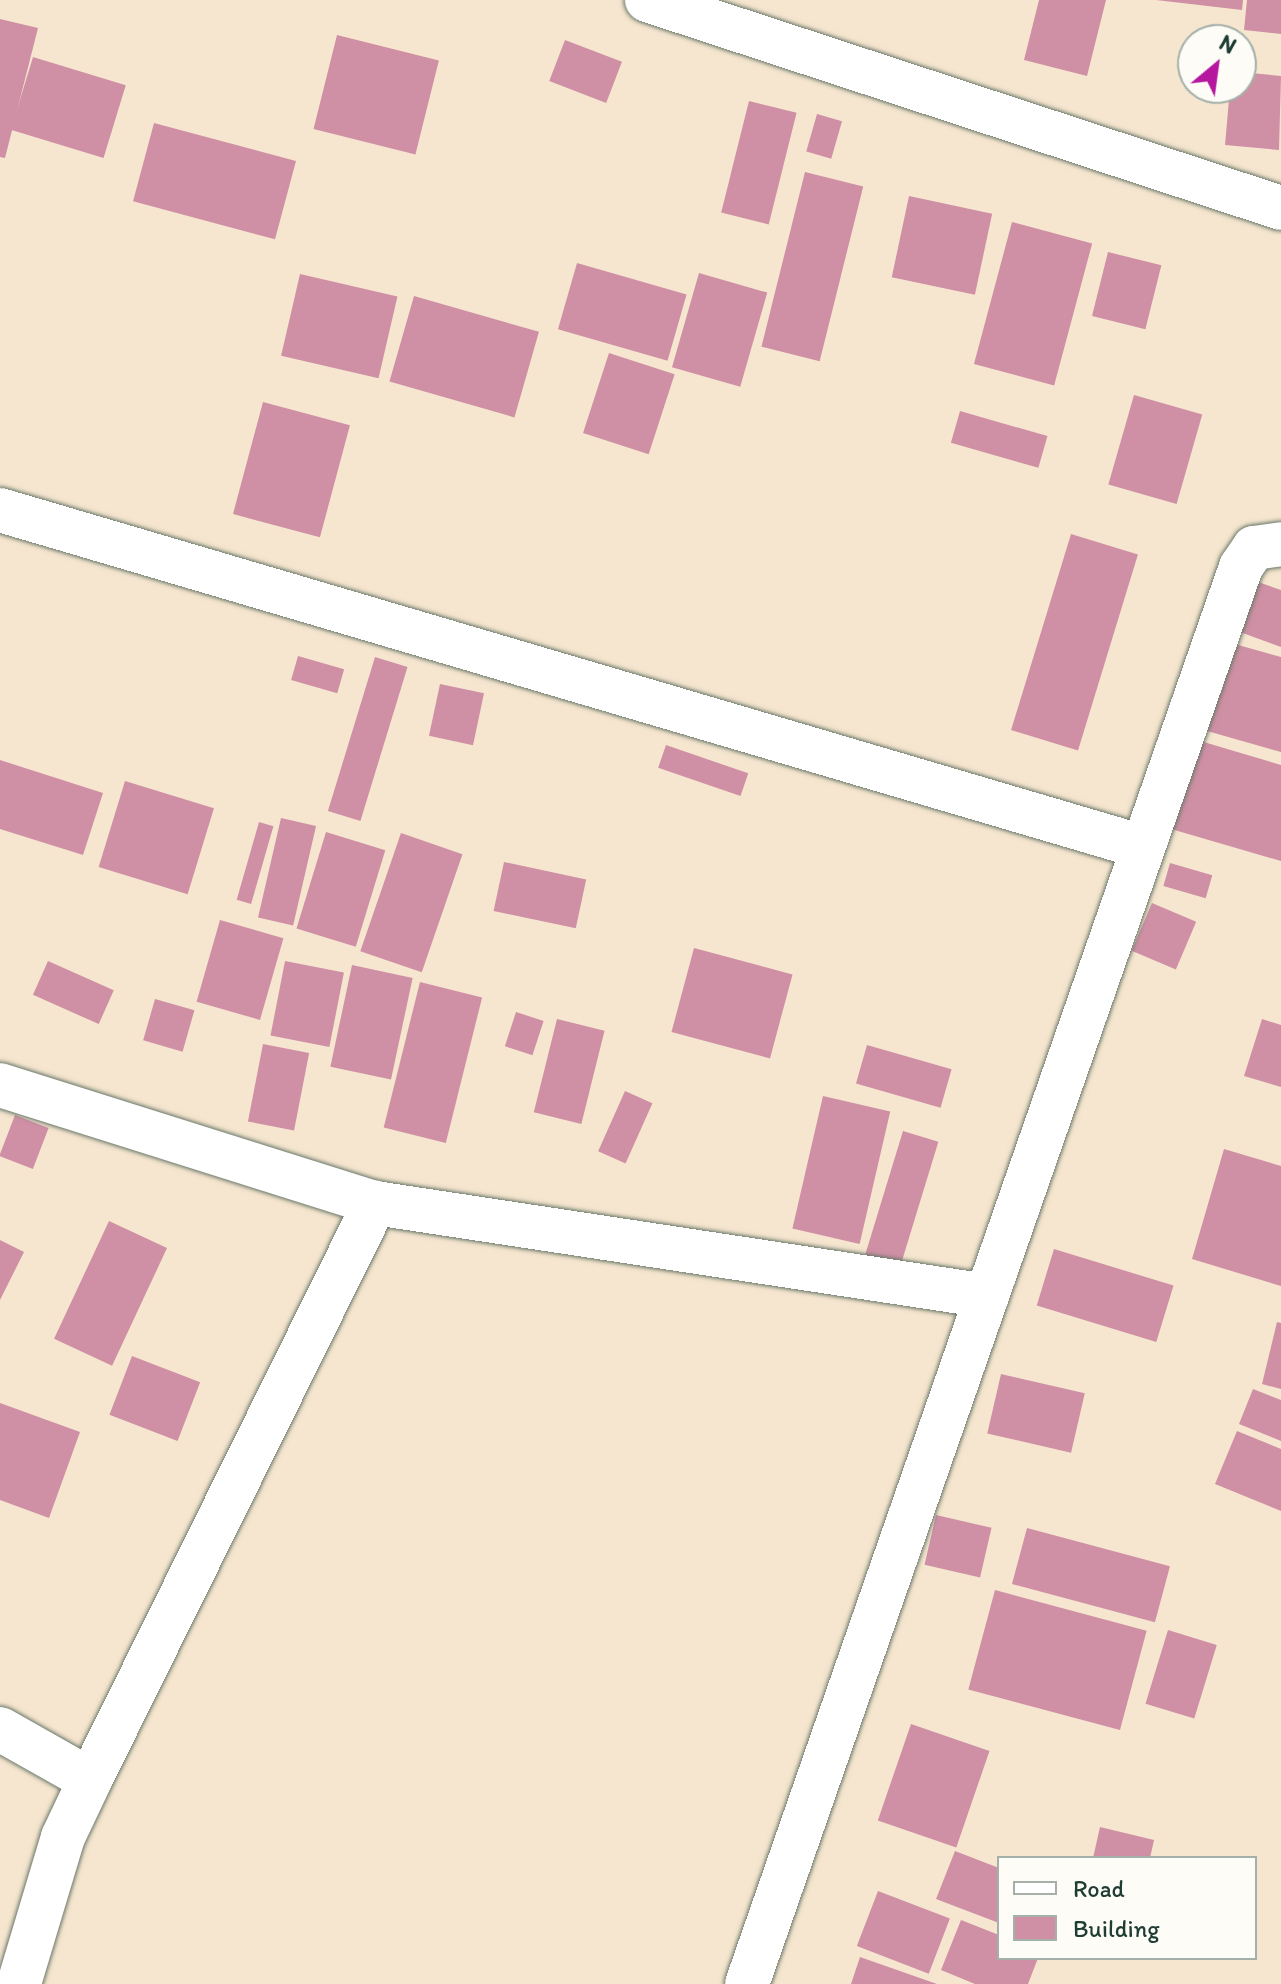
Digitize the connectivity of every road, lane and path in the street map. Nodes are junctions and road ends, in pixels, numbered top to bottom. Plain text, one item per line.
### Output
1 (647, 0) edge
2 (1281, 208) edge
3 (0, 510) edge
4 (1281, 544) edge
5 (1143, 847) junction
6 (0, 1085) edge
7 (375, 1203) junction
8 (987, 1296) junction
9 (0, 1729) edge
10 (90, 1780) junction
11 (19, 1984) edge
12 (747, 1984) edge

1 - 2 street
3 - 5 street
4 - 5 street
5 - 8 street
6 - 7 street
7 - 8 street
7 - 10 street
8 - 12 street
9 - 10 street
10 - 11 street

